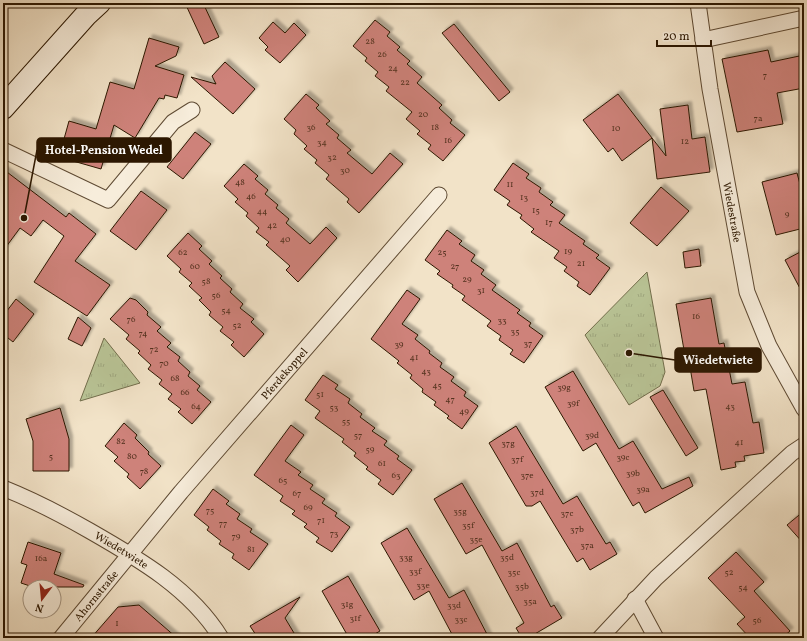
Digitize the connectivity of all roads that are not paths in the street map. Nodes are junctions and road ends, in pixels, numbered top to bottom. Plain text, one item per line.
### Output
1 (99, 3) edge
2 (698, 3) edge
3 (804, 18) edge
4 (703, 40) junction
5 (4, 103) edge
6 (192, 110) dead end
7 (3, 150) edge
8 (439, 195) dead end
9 (804, 409) edge
10 (804, 444) edge
11 (3, 488) edge
12 (130, 554) junction
13 (635, 599) junction
14 (61, 638) edge
15 (221, 638) edge
16 (600, 638) edge
17 (656, 638) edge

1 - 5 main road
2 - 4 street, Wiedestraße
3 - 4 street
4 - 9 street, Wiedestraße
6 - 7 street
8 - 12 street, Pferdekoppel
10 - 13 street
11 - 12 street, Wiedetwiete
12 - 14 street, Ahornstraße
12 - 15 street, Wiedetwiete
13 - 16 street
13 - 17 street

